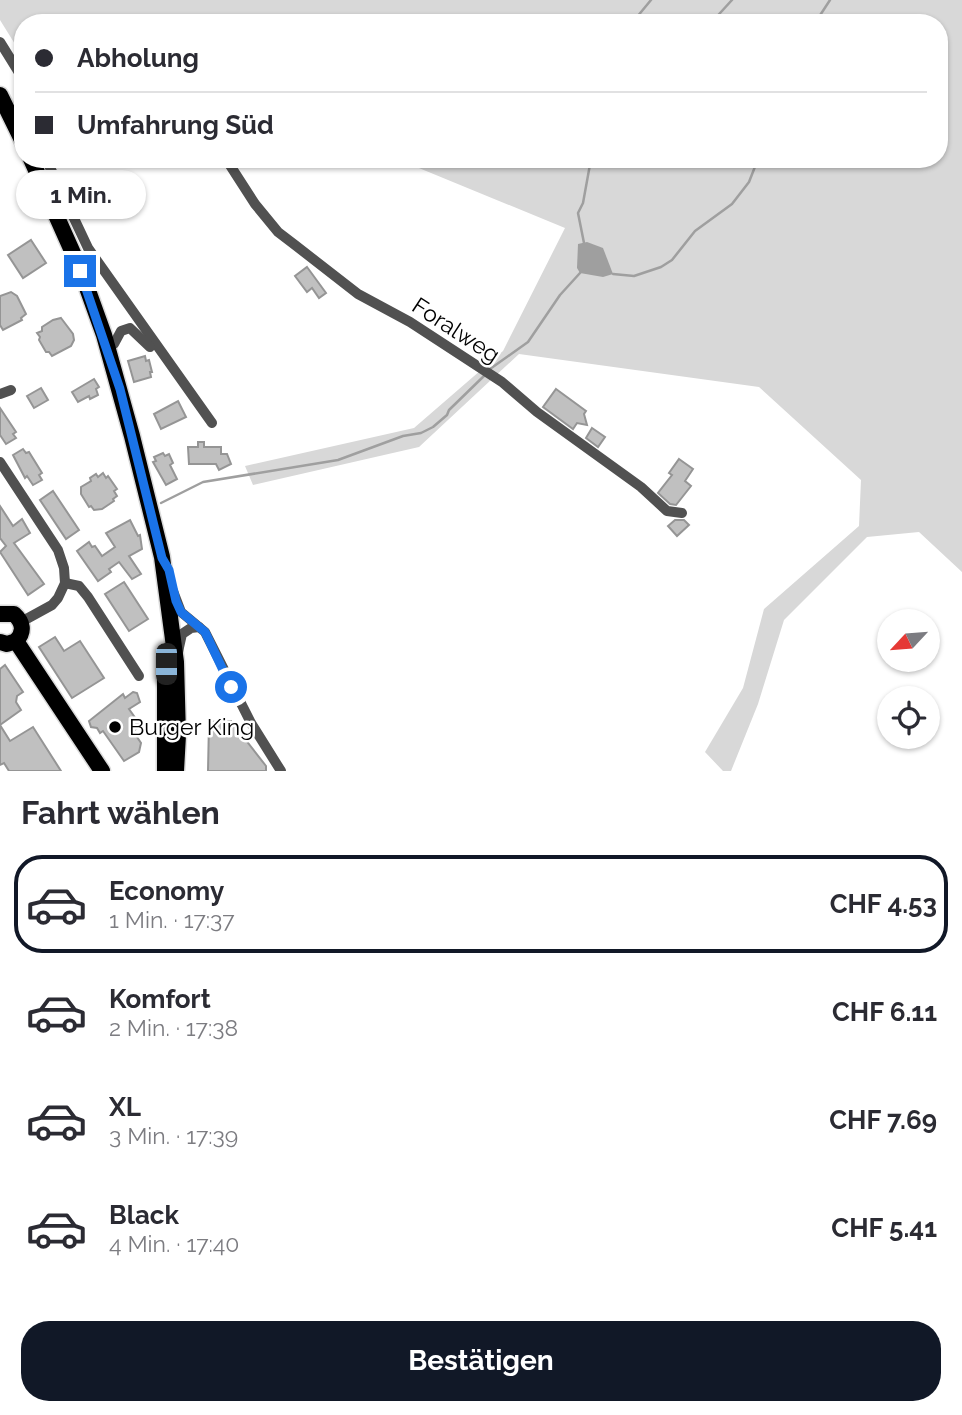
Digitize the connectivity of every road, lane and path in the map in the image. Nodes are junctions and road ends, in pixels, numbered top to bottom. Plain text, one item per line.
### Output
1 (0, 42) edge
2 (14, 65) edge
3 (0, 95) edge
4 (14, 124) edge
5 (35, 168) edge
6 (50, 168) edge
7 (231, 168) edge
8 (114, 344) dead end
9 (158, 349) junction
10 (12, 390) dead end
11 (0, 394) edge
12 (212, 423) dead end
13 (0, 462) edge
14 (150, 512) junction
15 (682, 513) dead end
16 (162, 558) junction
17 (65, 583) junction
18 (0, 614) edge
19 (21, 622) junction
20 (199, 627) junction
21 (8, 642) edge
22 (176, 662) junction
23 (139, 676) dead end
24 (102, 771) edge
25 (163, 771) edge
26 (176, 771) edge
27 (281, 771) edge

1 - 2 street
3 - 4 main road
5 - 14 main road
6 - 9 street
7 - 15 street, Foralweg
8 - 9 street
9 - 12 street
10 - 11 street
13 - 17 street
14 - 16 main road
14 - 25 main road
16 - 20 street
16 - 22 main road
17 - 19 street
17 - 23 street
18 - 19 main road
19 - 21 main road
20 - 22 street
20 - 27 street
21 - 24 main road
22 - 26 main road

